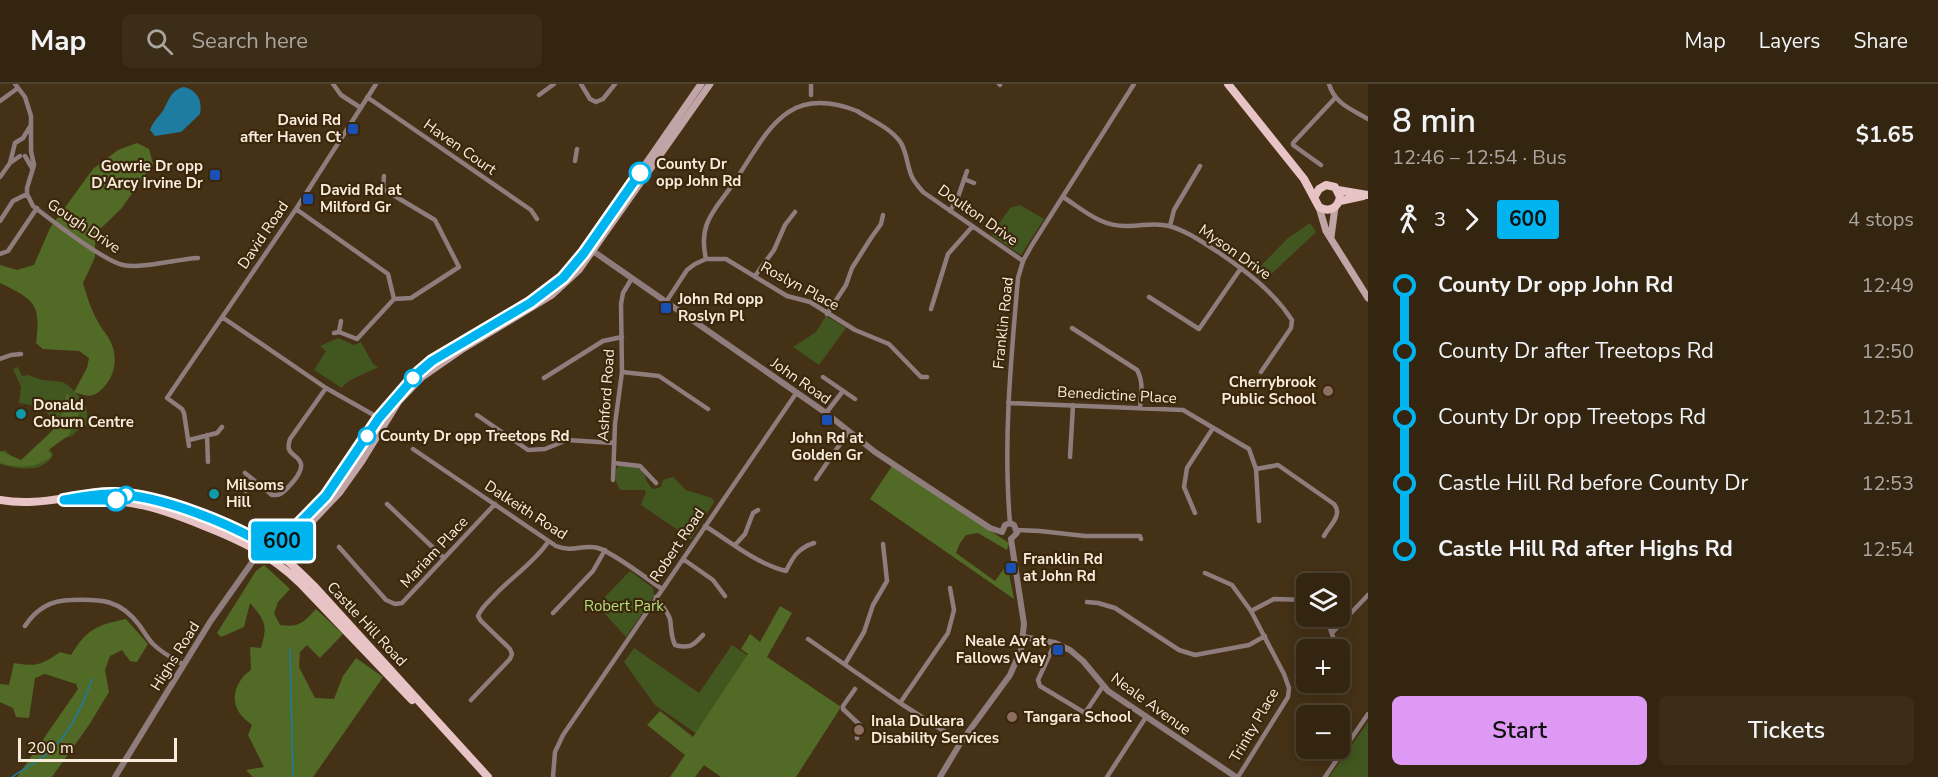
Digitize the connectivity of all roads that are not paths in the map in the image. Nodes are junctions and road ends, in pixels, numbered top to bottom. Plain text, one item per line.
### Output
1 (333, 84) edge
2 (376, 84) edge
3 (554, 84) edge
4 (582, 84) edge
5 (615, 84) edge
6 (701, 84) edge
7 (710, 84) edge
8 (811, 84) edge
9 (1134, 84) edge
10 (1228, 84) edge
11 (1329, 84) edge
12 (17, 86) edge
13 (539, 95) dead end
14 (811, 95) junction
15 (821, 96) dead end
16 (368, 97) junction
17 (831, 97) dead end
18 (801, 98) dead end
19 (1335, 98) junction
20 (0, 101) edge
21 (784, 107) dead end
22 (361, 108) junction
23 (1368, 119) edge
24 (31, 125) junction
25 (22, 138) junction
26 (30, 142) junction
27 (14, 149) junction
28 (577, 149) dead end
29 (31, 152) junction
30 (22, 156) junction
31 (575, 161) dead end
32 (10, 163) junction
33 (1321, 165) dead end
34 (1200, 166) dead end
35 (32, 168) junction
36 (967, 171) dead end
37 (384, 176) dead end
38 (0, 177) edge
39 (964, 179) junction
40 (1304, 179) junction
41 (974, 183) dead end
42 (1322, 186) junction
43 (383, 189) junction
44 (1338, 190) junction
45 (372, 193) dead end
46 (27, 194) junction
47 (1368, 195) edge
48 (1315, 196) junction
49 (1063, 197) junction
50 (1337, 204) junction
51 (1319, 207) junction
52 (37, 208) junction
53 (296, 209) junction
54 (950, 211) junction
55 (795, 212) dead end
56 (883, 216) dead end
57 (537, 219) dead end
58 (0, 221) edge
59 (1170, 226) junction
60 (972, 227) junction
61 (1331, 237) junction
62 (590, 250) junction
63 (0, 254) edge
64 (198, 258) dead end
65 (706, 259) junction
66 (1023, 261) junction
67 (1241, 268) junction
68 (755, 276) junction
69 (632, 278) junction
70 (1149, 297) dead end
71 (1368, 297) edge
72 (394, 299) junction
73 (666, 302) junction
74 (931, 309) dead end
75 (827, 314) junction
76 (222, 317) junction
77 (340, 321) dead end
78 (1072, 328) dead end
79 (622, 338) junction
80 (21, 354) dead end
81 (0, 359) edge
82 (622, 372) junction
83 (1261, 372) dead end
84 (823, 377) dead end
85 (927, 377) dead end
86 (543, 378) dead end
87 (326, 388) junction
88 (843, 391) junction
89 (797, 392) junction
90 (855, 399) dead end
91 (1008, 403) junction
92 (1073, 405) junction
93 (1140, 408) junction
94 (708, 409) dead end
95 (392, 412) junction
96 (826, 413) junction
97 (477, 415) dead end
98 (379, 418) junction
99 (222, 427) dead end
100 (1213, 428) junction
101 (849, 431) junction
102 (207, 435) junction
103 (375, 439) junction
104 (614, 443) junction
105 (413, 449) dead end
106 (1070, 457) dead end
107 (208, 462) dead end
108 (614, 463) junction
109 (1256, 469) junction
110 (245, 473) dead end
111 (816, 479) dead end
112 (253, 480) junction
113 (613, 480) dead end
114 (656, 483) dead end
115 (246, 491) dead end
116 (0, 500) edge
117 (64, 500) junction
118 (387, 504) dead end
119 (495, 504) junction
120 (758, 510) dead end
121 (1195, 513) dead end
122 (1259, 521) dead end
123 (1010, 523) junction
124 (705, 526) junction
125 (1017, 530) junction
126 (1002, 532) junction
127 (1324, 536) dead end
128 (1011, 539) junction
129 (1141, 539) dead end
130 (259, 541) junction
131 (548, 542) junction
132 (814, 543) dead end
133 (883, 544) dead end
134 (735, 545) junction
135 (269, 547) junction
136 (339, 547) dead end
137 (604, 550) junction
138 (260, 551) junction
139 (278, 553) junction
140 (444, 558) junction
141 (683, 559) junction
142 (1205, 573) dead end
143 (950, 588) dead end
144 (662, 589) junction
145 (1368, 595) edge
146 (725, 596) dead end
147 (656, 597) junction
148 (1296, 600) edge
149 (1087, 602) dead end
150 (1251, 611) junction
151 (553, 613) dead end
152 (25, 626) dead end
153 (1330, 627) edge
154 (1332, 633) junction
155 (703, 635) dead end
156 (1265, 636) junction
157 (1024, 638) junction
158 (808, 639) dead end
159 (1334, 639) edge
160 (1055, 643) junction
161 (844, 664) junction
162 (184, 665) junction
163 (1103, 686) junction
164 (855, 689) dead end
165 (471, 700) dead end
166 (900, 704) junction
167 (1368, 714) edge
168 (1146, 717) junction
169 (857, 738) dead end
170 (961, 742) junction
171 (115, 777) edge
172 (481, 777) edge
173 (488, 777) edge
174 (552, 777) edge
175 (940, 777) edge
176 (1107, 777) edge
177 (1237, 777) edge
178 (1325, 777) edge

1 - 22 street
2 - 16 street, David Road
3 - 13 street
4 - 5 street
6 - 62 main road
7 - 62 main road
8 - 14 street
9 - 49 street, Franklin Road
10 - 40 main road
11 - 19 street
12 - 20 street
12 - 24 street
14 - 15 street
14 - 18 street
16 - 22 street, David Road
16 - 57 street, Haven Court
17 - 54 street, Doulton Drive
19 - 23 street
19 - 33 street
21 - 65 street
22 - 53 street, David Road
24 - 25 street
24 - 26 street
25 - 26 street
25 - 27 street
26 - 29 street
27 - 30 street
27 - 32 street
28 - 31 street
29 - 30 street
29 - 35 street
30 - 32 street
30 - 35 street
32 - 38 street
34 - 59 street
35 - 46 street
36 - 39 street
37 - 43 street
39 - 41 street
39 - 54 street
40 - 42 main road
40 - 48 main road
42 - 44 main road
42 - 48 main road
43 - 45 street
43 - 72 street
44 - 47 main road
44 - 50 main road
46 - 52 street, Gough Drive
46 - 58 street
47 - 50 main road
48 - 51 main road
49 - 59 street, Myson Drive
49 - 66 street, Franklin Road
50 - 51 main road
50 - 61 main road
51 - 61 main road
52 - 63 street
52 - 64 street, Gough Drive
53 - 72 street
53 - 76 street, David Road
54 - 60 street, Doulton Drive
55 - 68 street
56 - 75 street
59 - 67 street, Myson Drive
60 - 66 street, Doulton Drive
60 - 74 street
61 - 71 main road
62 - 69 street, John Road
62 - 95 main road
62 - 98 main road
65 - 68 street, Roslyn Place
65 - 73 street
66 - 91 street, Franklin Road
67 - 70 street
67 - 83 street, Myson Drive
68 - 75 street, Roslyn Place
69 - 73 street, John Road
69 - 79 street, Ashford Road
72 - 77 street
73 - 89 street, John Road
75 - 85 street, Roslyn Place
76 - 87 street
76 - 102 street, David Road
78 - 93 street
79 - 82 street, Ashford Road
79 - 86 street
80 - 81 street
82 - 94 street
82 - 104 street, Ashford Road
84 - 88 street
87 - 98 street
87 - 112 street
88 - 90 street
88 - 96 street
89 - 96 street, John Road
89 - 124 street, Robert Road
91 - 92 street, Benedictine Place
91 - 123 street, Franklin Road
92 - 93 street, Benedictine Place
92 - 106 street
93 - 100 street, Benedictine Place
95 - 98 street
95 - 103 main road
96 - 101 street, John Road
97 - 104 street
98 - 103 street
98 - 135 main road
99 - 102 street
100 - 109 street, Benedictine Place
100 - 121 street
101 - 111 street
101 - 126 street, John Road
102 - 107 street
103 - 139 main road
104 - 108 street, Ashford Road
105 - 119 street, Dalkeith Road
108 - 113 street, Ashford Road
108 - 114 street
109 - 122 street, Benedictine Place
109 - 127 street
110 - 112 street
112 - 115 street
116 - 117 main road, Castle Hill Road
117 - 130 main road, Castle Hill Road
117 - 138 main road, Castle Hill Road
118 - 140 street
119 - 131 street, Dalkeith Road
119 - 140 street, Mariam Place
120 - 134 street
123 - 125 street
123 - 126 street
124 - 134 street
124 - 141 street, Robert Road
125 - 128 street
125 - 129 street
126 - 128 street
128 - 157 street
130 - 135 main road, Castle Hill Road
130 - 138 main road
131 - 137 street, Dalkeith Road
131 - 165 street
132 - 134 street
133 - 161 street
135 - 138 main road
135 - 139 main road, Castle Hill Road
136 - 140 street, Mariam Place
137 - 144 street
137 - 151 street
138 - 139 main road
138 - 162 street, Highs Road
138 - 172 main road, Castle Hill Road
139 - 173 main road, Castle Hill Road
141 - 144 street, Robert Road
141 - 146 street
142 - 150 street, Trinity Place
143 - 166 street
144 - 147 street, Robert Road
145 - 154 street
147 - 155 street
147 - 174 street, Robert Road
148 - 150 street
149 - 156 street
150 - 156 street, Trinity Place
152 - 162 street
153 - 154 street
154 - 159 street
156 - 177 street, Trinity Place
157 - 160 street, Neale Avenue
157 - 170 street
158 - 161 street
160 - 163 street, Neale Avenue
160 - 163 street
161 - 166 street
162 - 171 street, Highs Road
163 - 168 street, Neale Avenue
164 - 169 street
166 - 170 street
167 - 178 street
168 - 176 street
168 - 177 street, Neale Avenue
170 - 175 street

